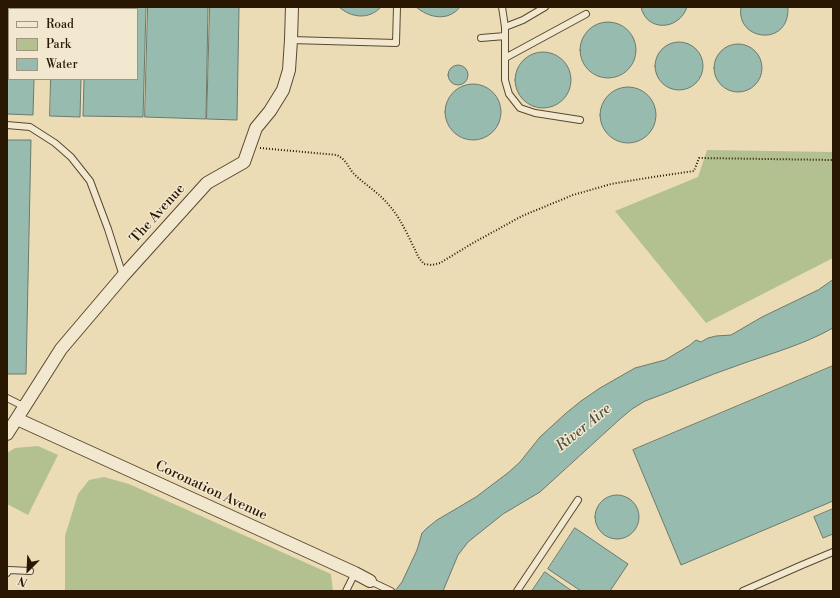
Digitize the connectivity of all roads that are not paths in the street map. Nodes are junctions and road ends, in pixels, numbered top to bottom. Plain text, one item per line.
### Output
1 (292, 7) edge
2 (398, 7) edge
3 (502, 7) edge
4 (546, 7) edge
5 (586, 14) dead end
6 (505, 27) junction
7 (505, 36) junction
8 (481, 38) dead end
9 (291, 40) junction
10 (505, 58) junction
11 (580, 120) dead end
12 (7, 125) edge
13 (123, 276) junction
14 (7, 398) edge
15 (25, 407) junction
16 (17, 419) junction
17 (7, 434) edge
18 (578, 500) dead end
19 (833, 552) edge
20 (30, 570) dead end
21 (7, 573) edge
22 (355, 573) junction
23 (370, 581) joint
24 (389, 590) edge
25 (346, 591) edge
26 (517, 591) edge
27 (743, 591) edge

1 - 9 street, The Avenue
2 - 9 lane
3 - 6 lane
4 - 6 lane
5 - 10 lane
6 - 7 lane
7 - 8 lane
7 - 10 lane
9 - 13 street, The Avenue
10 - 11 lane
12 - 13 lane
13 - 15 street, The Avenue
14 - 15 lane
15 - 16 street, The Avenue
16 - 17 street, The Avenue
16 - 22 street, Coronation Avenue
18 - 26 lane
19 - 27 lane
20 - 21 lane
22 - 23 street, Coronation Avenue
22 - 25 lane
23 - 24 lane, Coronation Avenue

